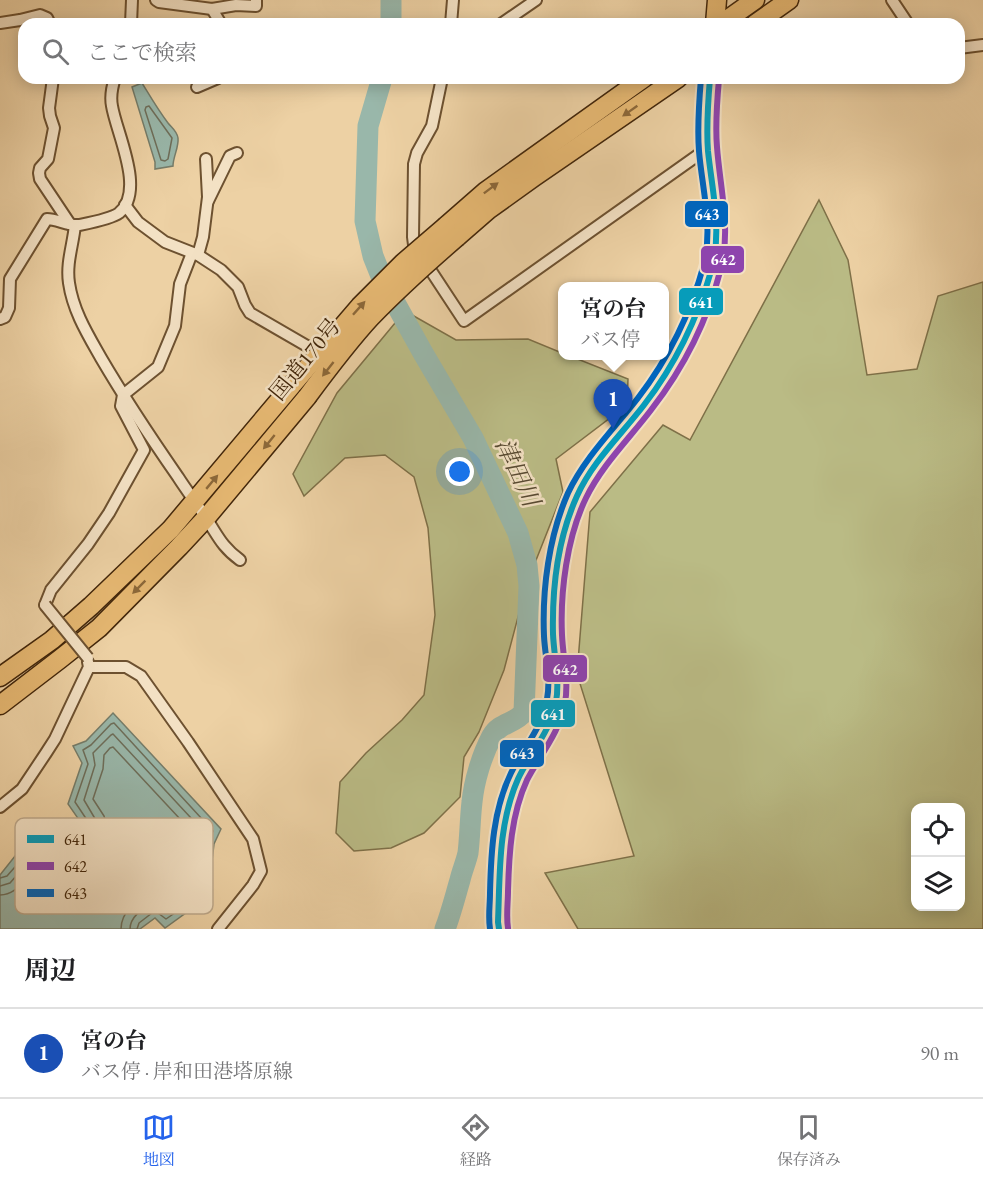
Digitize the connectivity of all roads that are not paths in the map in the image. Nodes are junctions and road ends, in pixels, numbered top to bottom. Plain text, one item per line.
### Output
1 (132, 0) edge
2 (156, 0) edge
3 (256, 0) edge
4 (453, 0) edge
5 (536, 0) edge
6 (717, 0) edge
7 (756, 0) edge
8 (789, 0) edge
9 (892, 0) edge
10 (212, 9) junction
11 (28, 18) edge
12 (47, 18) edge
13 (131, 18) edge
14 (217, 18) edge
15 (452, 18) edge
16 (510, 18) edge
17 (716, 18) edge
18 (730, 18) edge
19 (764, 18) edge
20 (904, 18) edge
21 (18, 20) edge
22 (0, 23) edge
23 (983, 45) edge
24 (965, 47) edge
25 (52, 84) edge
26 (113, 84) edge
27 (204, 84) edge
28 (441, 84) edge
29 (636, 84) edge
30 (669, 84) edge
31 (710, 84) edge
32 (197, 87) dead end
33 (708, 148) junction
34 (237, 153) dead end
35 (206, 159) dead end
36 (207, 204) junction
37 (125, 205) junction
38 (73, 224) junction
39 (452, 232) junction
40 (195, 254) junction
41 (0, 320) edge
42 (307, 346) dead end
43 (123, 395) junction
44 (195, 502) junction
45 (206, 518) junction
46 (240, 560) dead end
47 (88, 663) junction
48 (0, 678) edge
49 (0, 705) edge
50 (0, 807) edge
51 (218, 929) edge
52 (499, 929) edge

1 - 13 street
2 - 10 street
3 - 10 street
4 - 15 street
5 - 16 street
6 - 17 main road
7 - 18 main road
8 - 19 main road
9 - 20 street
10 - 14 street
11 - 12 street
21 - 22 street
23 - 24 street
25 - 38 street
26 - 37 street
27 - 32 street
28 - 33 street
39 -> 29 main road, 国道170号
30 -> 39 main road, 国道170号
31 - 33 main road
33 - 52 main road
34 - 36 street
35 - 36 street
36 - 40 street
37 - 38 street
37 - 40 street
38 - 41 street
38 - 43 street
44 -> 39 main road, 国道170号, bridge
39 -> 45 main road, 国道170号, bridge
40 - 42 street
40 - 43 street
43 - 44 street
43 - 47 street, bridge
44 - 45 street
44 - 48 main road, 国道170号
45 - 46 street
45 -> 49 main road, 国道170号
47 - 50 street
47 - 51 street

